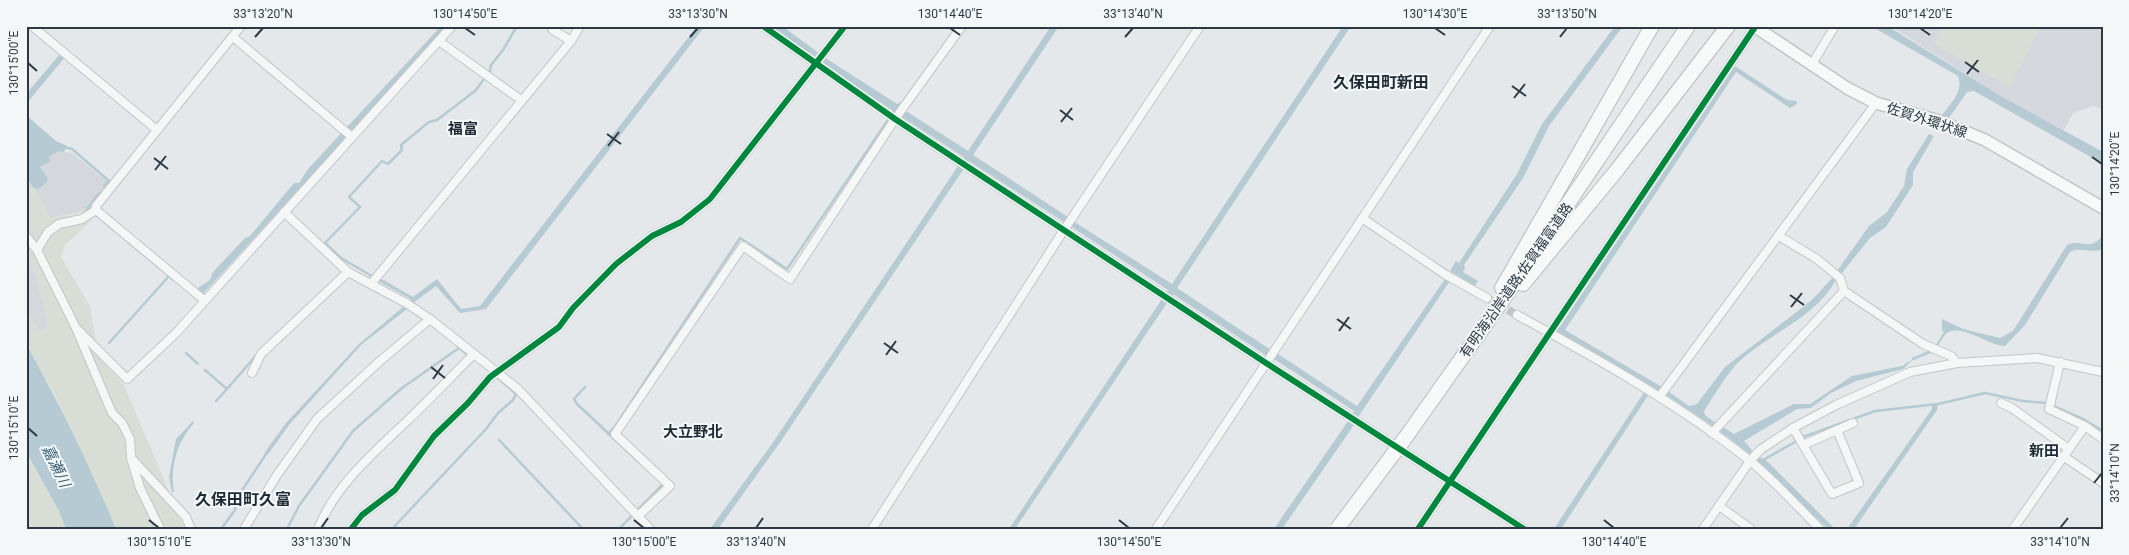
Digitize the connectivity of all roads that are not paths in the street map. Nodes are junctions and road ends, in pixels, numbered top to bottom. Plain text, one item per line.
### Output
1 (32, 26) edge
2 (242, 26) edge
3 (452, 26) edge
4 (551, 26) edge
5 (580, 26) edge
6 (763, 26) edge
7 (845, 26) edge
8 (962, 26) edge
9 (1200, 26) edge
10 (1490, 26) edge
11 (1652, 26) edge
12 (1688, 26) edge
13 (1728, 26) edge
14 (1755, 26) edge
15 (1835, 26) edge
16 (233, 37) junction
17 (439, 41) junction
18 (571, 41) junction
19 (815, 64) junction
20 (1812, 64) junction
21 (521, 100) junction
22 (1876, 103) junction
23 (896, 117) junction
24 (157, 130) junction
25 (352, 136) junction
26 (2103, 208) edge
27 (96, 210) junction
28 (284, 212) junction
29 (1362, 218) junction
30 (1065, 229) junction
31 (26, 236) edge
32 (1779, 236) junction
33 (37, 250) junction
34 (348, 272) junction
35 (374, 280) junction
36 (1844, 291) junction
37 (201, 297) junction
38 (1487, 298) tunnel mouth
39 (1500, 304) junction
40 (1516, 314) tunnel mouth
41 (430, 319) junction
42 (76, 328) junction
43 (1550, 333) junction
44 (470, 357) junction
45 (1268, 361) junction
46 (2060, 362) junction
47 (1957, 363) junction
48 (497, 371) junction
49 (2103, 372) edge
50 (252, 373) dead end
51 (1660, 396) junction
52 (2001, 403) dead end
53 (1853, 423) dead end
54 (2085, 426) junction
55 (1793, 428) junction
56 (1837, 430) junction
57 (1712, 433) junction
58 (2103, 439) edge
59 (1802, 444) junction
60 (2069, 448) junction
61 (2063, 456) junction
62 (131, 458) junction
63 (1750, 461) junction
64 (1449, 481) junction
65 (2103, 483) edge
66 (1719, 506) junction
67 (636, 514) junction
68 (1816, 527) edge
69 (160, 529) edge
70 (191, 529) edge
71 (244, 529) edge
72 (318, 529) edge
73 (351, 529) edge
74 (650, 529) edge
75 (872, 529) edge
76 (1156, 529) edge
77 (1338, 529) edge
78 (1418, 529) edge
79 (1524, 529) edge
80 (1703, 529) edge
81 (1751, 529) edge
82 (2013, 529) edge

1 - 24 street
2 - 16 street
3 - 17 street
4 - 18 street
5 - 18 street
6 - 19 street
7 - 19 street
8 - 23 street
9 - 30 street
10 - 29 street
11 - 39 highway
12 - 39 highway, 有明海沿岸道路;佐賀福富道路
13 - 39 highway
14 - 20 main road, 佐賀外環状線
14 - 43 street
15 - 20 street
16 - 24 street
16 - 25 street
17 - 21 street
17 - 25 street
18 - 21 street
19 - 23 street
19 - 48 street
20 - 22 main road, 佐賀外環状線
21 - 35 street
22 - 26 main road, 佐賀外環状線
22 - 32 street
23 - 30 street
23 - 67 street
24 - 27 street
25 - 28 street
27 - 33 street
27 - 37 street
28 - 34 street
28 - 37 street
29 - 38 street
29 - 45 street
30 - 45 street
30 - 75 street
31 - 33 street
32 - 36 street
32 - 51 street
33 - 42 street
34 - 35 street
34 - 50 street
35 - 41 street
36 - 47 street
36 - 57 street
37 - 42 street
39 - 77 highway, 有明海沿岸道路;佐賀福富道路, bridge
40 - 43 street
41 - 44 street
41 - 71 street
42 - 62 street
43 - 51 street
43 - 64 street
44 - 48 street
44 - 72 street
45 - 64 street
45 - 76 street
46 - 47 street
46 - 49 street
46 - 54 street
47 - 55 street
48 - 67 street
48 - 73 street
51 - 57 street
52 - 60 street
53 - 56 street
54 - 58 street
54 - 60 street
55 - 59 street
55 - 63 street
56 - 59 street
56 - 59 street
57 - 63 street
60 - 61 street
61 - 65 street
61 - 82 street
62 - 69 street
62 - 70 street
63 - 66 street
63 - 68 street
64 - 78 street
64 - 79 street
66 - 80 street
66 - 81 street
67 - 74 street

